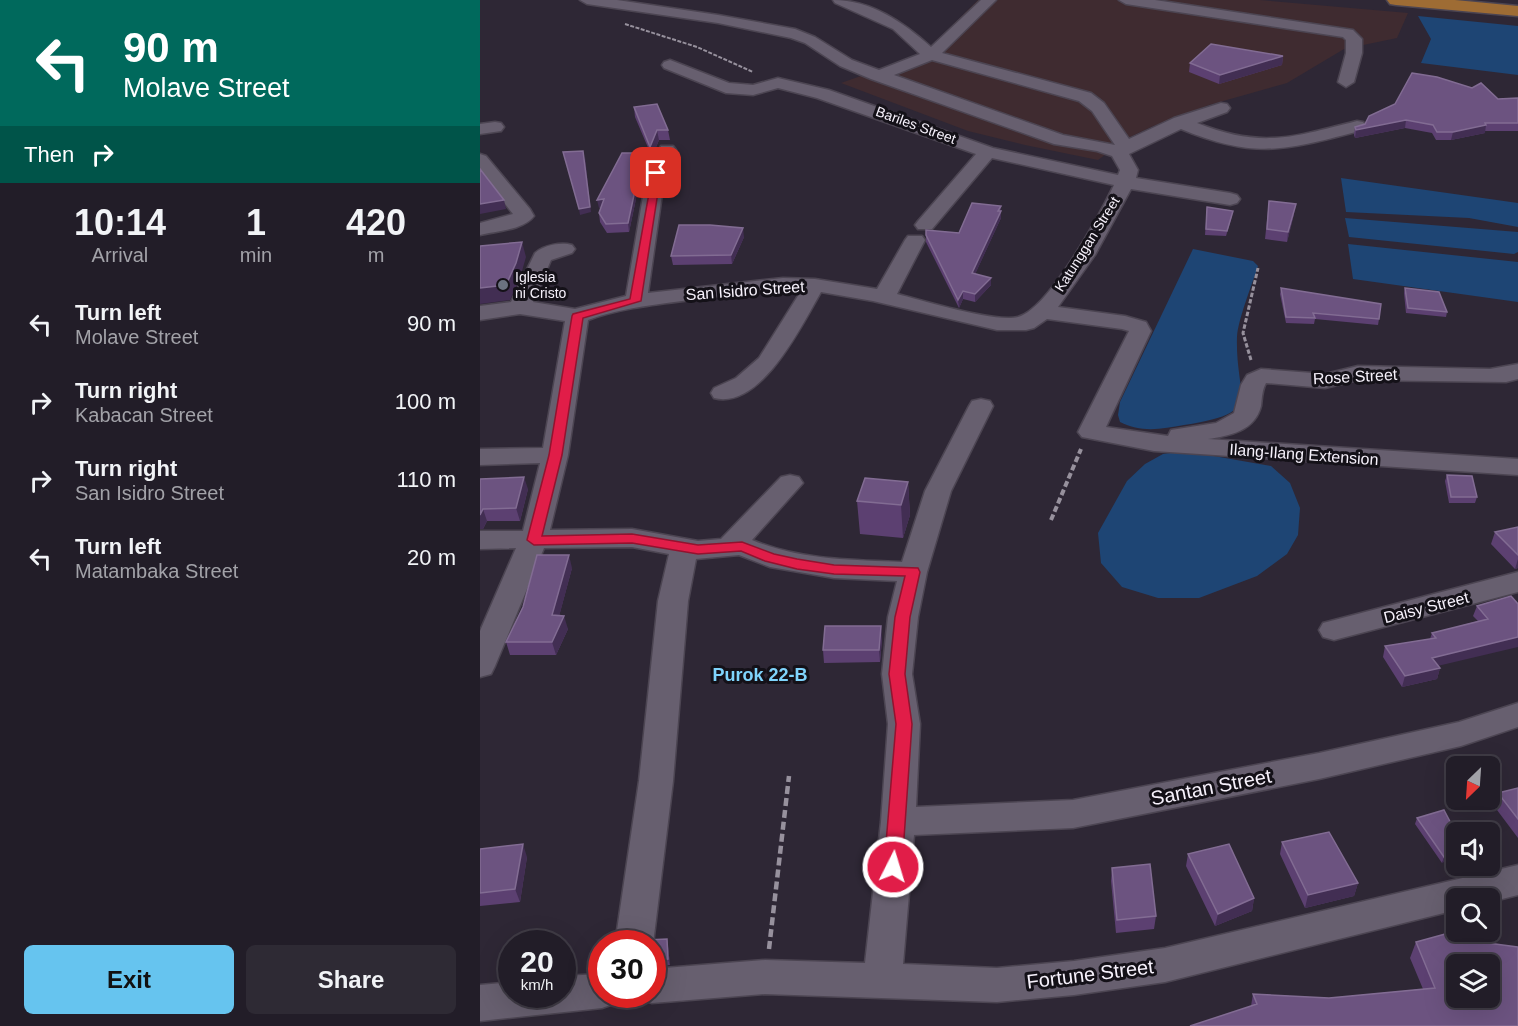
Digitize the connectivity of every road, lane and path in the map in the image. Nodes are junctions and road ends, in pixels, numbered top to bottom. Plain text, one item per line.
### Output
1 (587, 0) edge
2 (840, 0) edge
3 (989, 0) edge
4 (1126, 0) edge
5 (1396, 0) edge
6 (1518, 10) edge
7 (621, 22) dead end
8 (932, 55) junction
9 (670, 64) dead end
10 (877, 76) junction
11 (1346, 82) dead end
12 (778, 83) junction
13 (1221, 108) dead end
14 (1180, 122) junction
15 (1357, 126) edge
16 (667, 150) dead end
17 (1122, 150) junction
18 (988, 152) junction
19 (480, 160) edge
20 (1125, 182) junction
21 (1230, 199) dead end
22 (480, 229) edge
23 (565, 249) dead end
24 (1258, 268) dead end
25 (815, 285) junction
26 (884, 297) junction
27 (636, 301) junction
28 (520, 307) junction
29 (1042, 312) junction
30 (480, 313) edge
31 (577, 316) junction
32 (1019, 325) joint
33 (1518, 371) edge
34 (1257, 378) junction
35 (723, 393) dead end
36 (981, 405) dead end
37 (1091, 432) junction
38 (1154, 443) junction
39 (555, 455) junction
40 (480, 457) edge
41 (1518, 467) edge
42 (790, 483) dead end
43 (1051, 519) dead end
44 (480, 540) edge
45 (534, 540) junction
46 (730, 546) junction
47 (684, 547) junction
48 (913, 572) junction
49 (1518, 582) edge
50 (1334, 630) dead end
51 (480, 666) edge
52 (1518, 715) edge
53 (789, 776) dead end
54 (898, 822) junction
55 (1518, 880) edge
56 (636, 930) edge
57 (765, 977) junction
58 (882, 981) junction
59 (666, 985) edge
60 (498, 1001) edge
61 (480, 1003) edge

1 - 10 street
2 - 8 street
3 - 8 street
4 - 11 street
5 - 6 main road
7 - 12 path
8 - 10 street
8 - 17 street
9 - 12 street
10 - 17 street
12 - 18 street, Bariles Street
13 - 14 street
14 - 15 street
14 - 17 street
16 - 27 street
17 - 20 street
18 - 20 street, Bariles Street
18 - 26 street
19 - 22 street
20 - 21 street, Bariles Street
20 - 29 street, Katunggan Street
23 - 28 street
24 - 34 path
25 - 26 street, San Isidro Street
25 - 27 street, San Isidro Street
25 - 35 street
26 - 32 street, San Isidro Street
27 - 31 street, San Isidro Street
28 - 30 street
28 - 31 street
29 - 32 street, Katunggan Street
29 - 37 street
31 - 39 street
33 - 34 street, Rose Street
34 - 38 street
36 - 48 street
37 - 38 street, Ilang-Ilang Extension
37 - 43 path
38 - 41 street, Ilang-Ilang Extension
39 - 40 street
39 - 45 street
42 - 46 street
44 - 45 street
45 - 47 street
45 - 51 street
46 - 47 street
46 - 48 street
47 - 56 street
48 - 54 street
49 - 50 street, Daisy Street
52 - 54 street, Santan Street
53 - 57 path
54 - 58 street
55 - 58 street, Fortune Street
57 - 58 street, Fortune Street
57 - 59 street, Fortune Street
60 - 61 street

